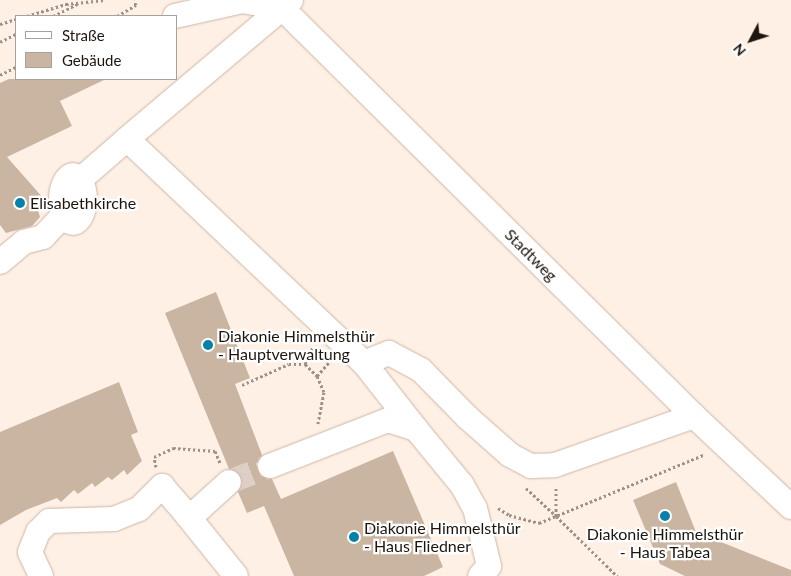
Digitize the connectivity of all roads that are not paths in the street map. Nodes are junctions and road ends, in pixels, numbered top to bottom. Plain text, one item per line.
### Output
1 (287, 4) edge
2 (178, 15) edge
3 (128, 139) junction
4 (0, 262) edge
5 (364, 363) junction
6 (694, 416) junction
7 (416, 429) junction
8 (270, 466) tunnel mouth
9 (229, 482) tunnel mouth
10 (791, 508) edge
11 (187, 515) junction
12 (40, 576) edge
13 (236, 576) edge
14 (480, 576) edge

1 - 2 street
1 - 3 street
1 - 6 street, Stadtweg
3 - 4 street
3 - 5 street
5 - 6 street
5 - 7 street
6 - 10 street, Stadtweg
7 - 8 street
7 - 14 street
9 - 11 street
11 - 12 street
11 - 13 street

